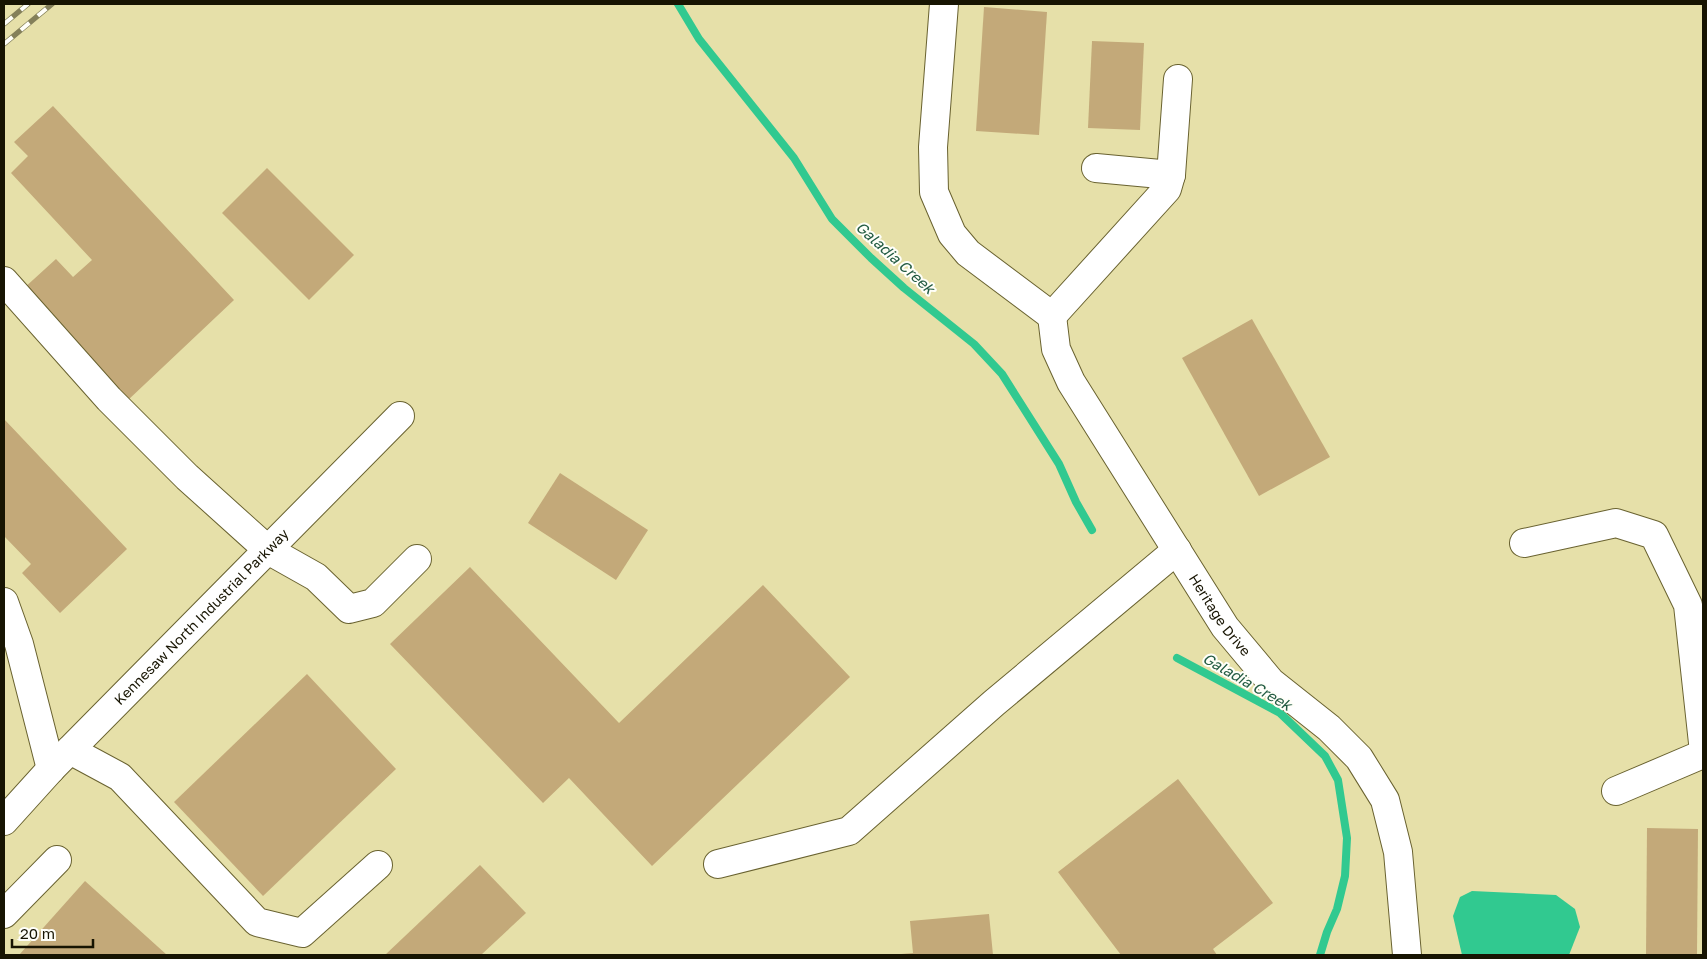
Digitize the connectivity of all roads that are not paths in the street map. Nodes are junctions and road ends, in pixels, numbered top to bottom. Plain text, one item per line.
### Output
1 (944, 4) edge
2 (1178, 79) dead end
3 (1096, 168) dead end
4 (1171, 175) junction
5 (4, 281) edge
6 (1052, 316) junction
7 (400, 416) dead end
8 (1524, 543) dead end
9 (268, 550) junction
10 (1177, 550) junction
11 (417, 559) dead end
12 (4, 602) edge
13 (1703, 743) edge
14 (70, 750) junction
15 (1703, 754) edge
16 (51, 769) junction
17 (1616, 791) dead end
18 (4, 821) edge
19 (57, 860) dead end
20 (718, 864) dead end
21 (378, 865) dead end
22 (4, 914) edge
23 (1408, 955) edge

1 - 6 street
2 - 4 street
3 - 4 street
4 - 6 street
5 - 9 street
6 - 10 street, Heritage Drive
7 - 9 street, Kennesaw North Industrial Parkway
8 - 13 street
9 - 11 street
9 - 14 street, Kennesaw North Industrial Parkway
10 - 20 street
10 - 23 street, Heritage Drive
12 - 16 street
14 - 16 street, Kennesaw North Industrial Parkway
14 - 21 street
15 - 17 street
16 - 18 street, Kennesaw North Industrial Parkway
19 - 22 street

